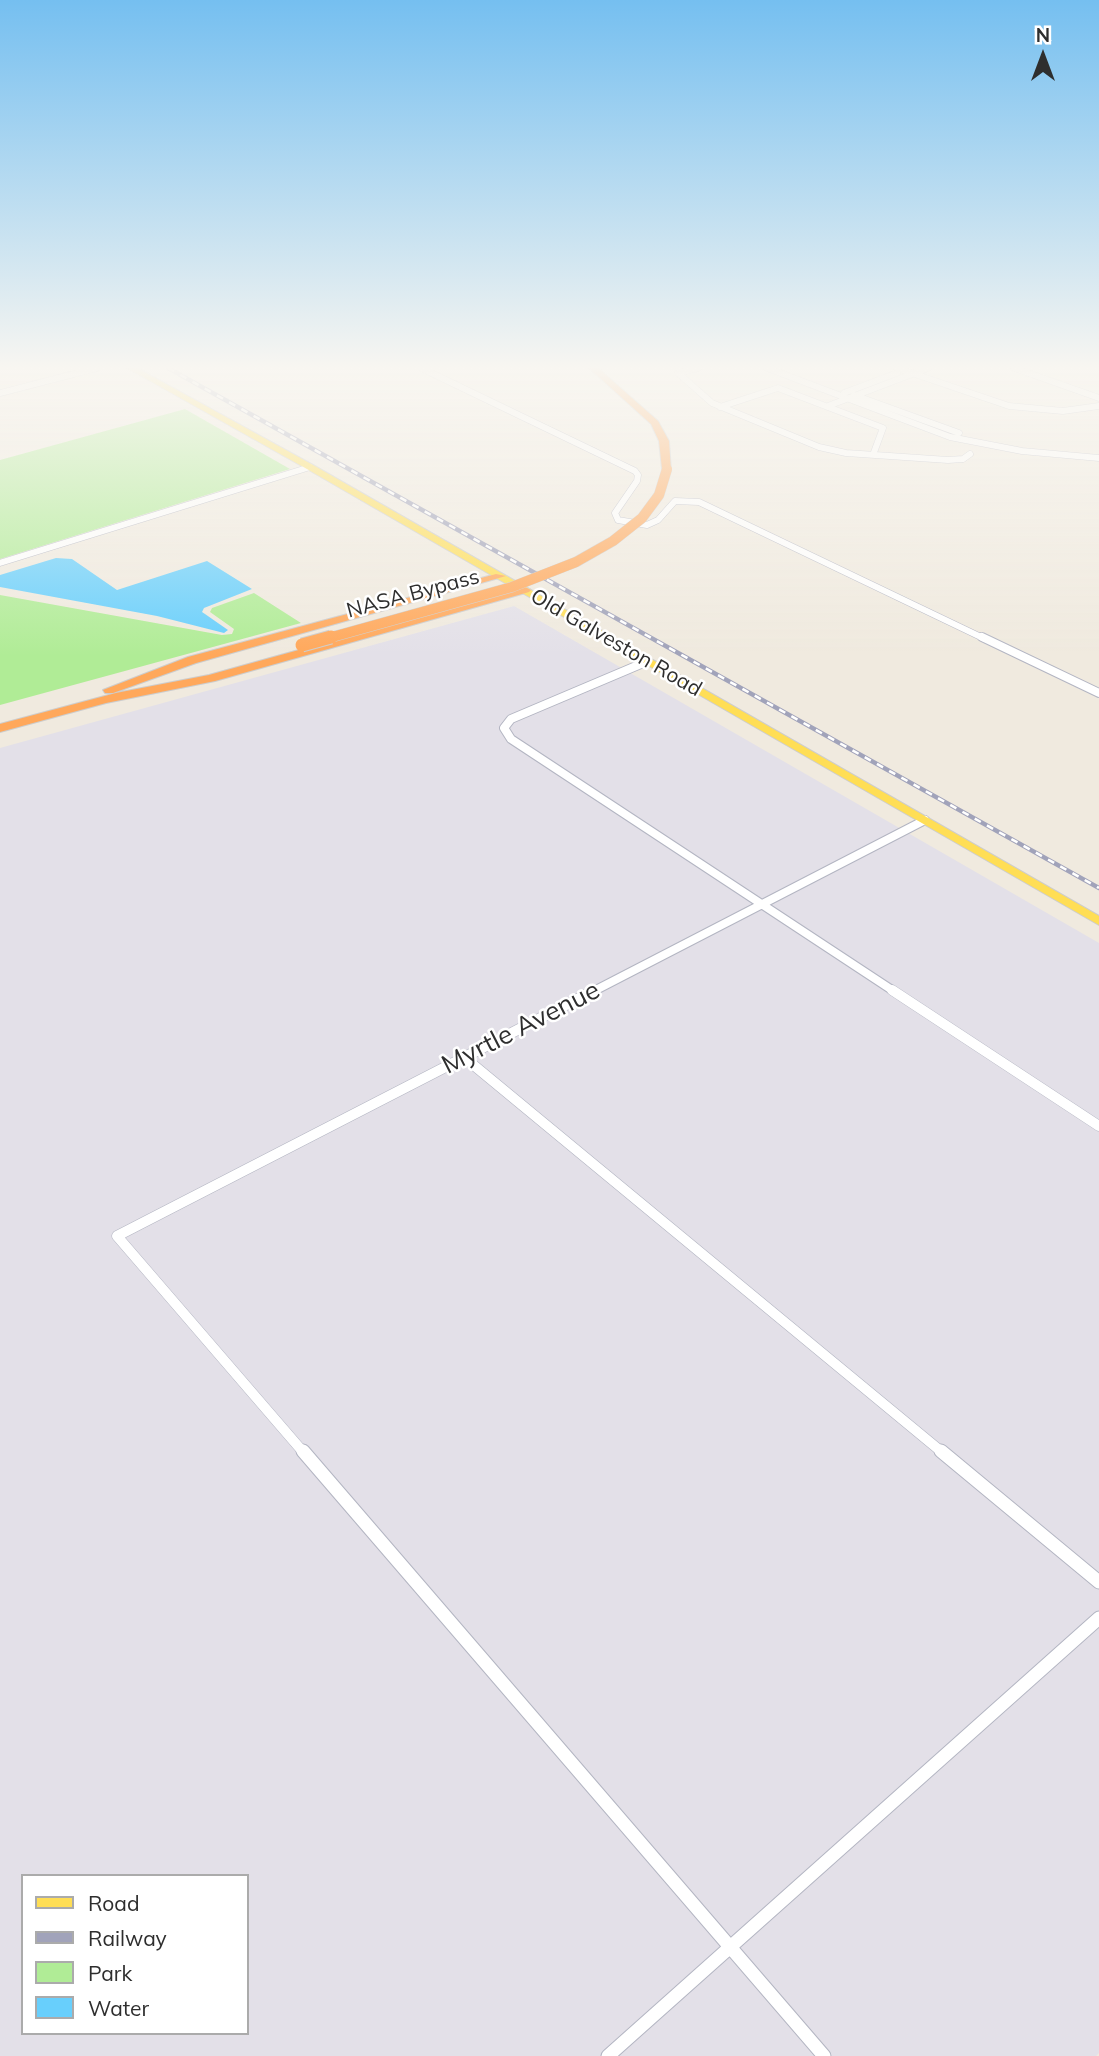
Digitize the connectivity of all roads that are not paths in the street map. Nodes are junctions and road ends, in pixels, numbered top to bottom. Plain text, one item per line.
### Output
1 (304, 464) edge
2 (620, 464) edge
3 (662, 466) edge
4 (310, 467) junction
5 (0, 563) edge
6 (500, 576) junction
7 (525, 590) junction
8 (384, 608) junction
9 (409, 624) junction
10 (648, 661) junction
11 (1099, 693) edge
12 (108, 695) junction
13 (0, 721) edge
14 (0, 728) edge
15 (925, 820) junction
16 (763, 905) junction
17 (1099, 920) edge
18 (464, 1058) junction
19 (1099, 1126) edge
20 (1099, 1582) edge
21 (1099, 1618) edge
22 (729, 1945) junction
23 (608, 2056) edge
24 (824, 2056) edge

1 - 4 main road, Old Galveston Road
2 - 11 street
3 - 12 highway, NASA Bypass, bridge
4 - 5 street
4 - 6 main road, Old Galveston Road
6 - 7 main road, Old Galveston Road
6 - 8 highway
7 - 9 highway
7 - 10 main road, Old Galveston Road
8 - 9 highway
8 - 12 highway
9 - 12 highway
10 - 15 main road, Old Galveston Road
10 - 16 street
12 - 13 highway, NASA Bypass
12 - 14 highway, NASA Bypass
15 - 16 street, Myrtle Avenue
15 - 17 main road, Old Galveston Road
16 - 18 street, Myrtle Avenue
16 - 19 street
18 - 20 street
18 - 22 street, Myrtle Avenue
21 - 22 street
22 - 23 street
22 - 24 street

